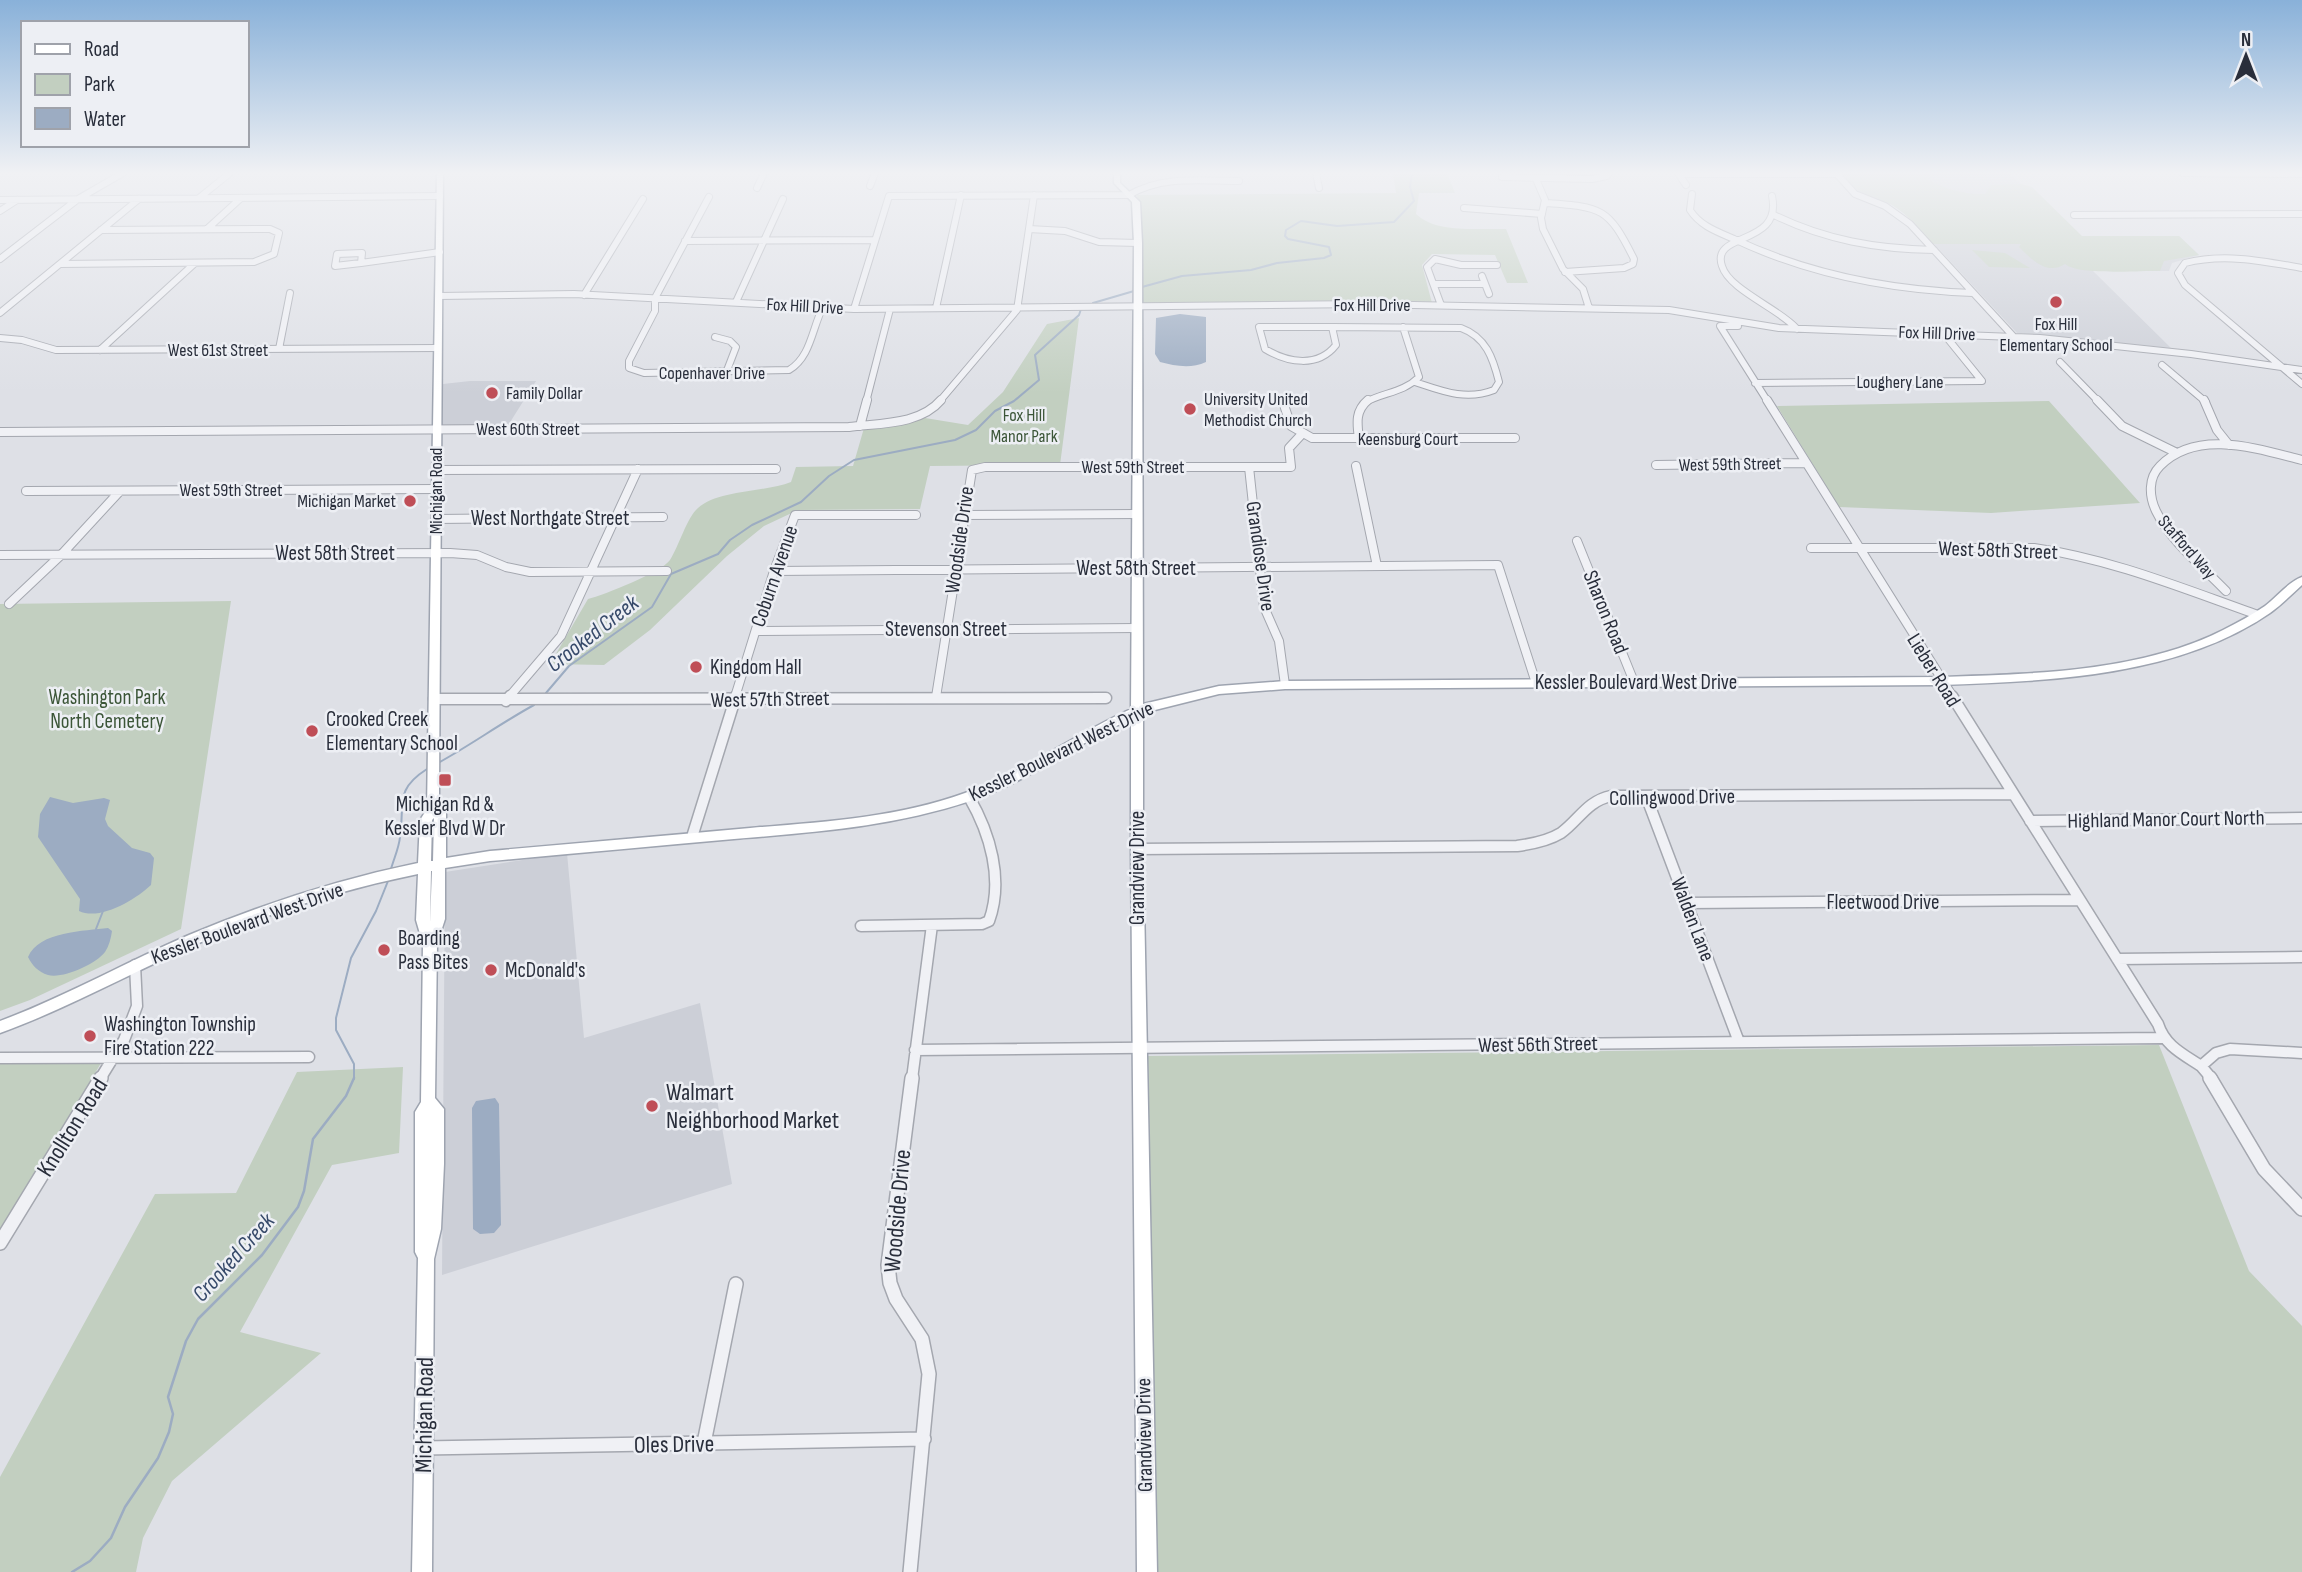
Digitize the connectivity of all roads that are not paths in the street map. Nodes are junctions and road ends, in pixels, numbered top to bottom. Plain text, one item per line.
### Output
1 (16, 246) edge
2 (82, 246) edge
3 (276, 246) edge
4 (415, 246) edge
5 (440, 246) edge
6 (614, 246) edge
7 (683, 246) edge
8 (762, 246) edge
9 (873, 246) edge
10 (950, 246) edge
11 (1027, 246) edge
12 (1138, 246) edge
13 (1552, 246) edge
14 (1627, 246) edge
15 (1732, 246) edge
16 (1749, 246) edge
17 (1880, 246) edge
18 (1930, 246) edge
19 (1934, 250) junction
20 (440, 251) junction
21 (414, 255) junction
22 (0, 259) edge
23 (195, 263) junction
24 (361, 263) dead end
25 (60, 264) junction
26 (1497, 265) dead end
27 (2302, 268) edge
28 (1565, 272) junction
29 (1482, 275) dead end
30 (1434, 284) junction
31 (1485, 284) junction
32 (290, 293) dead end
33 (1973, 293) junction
34 (1489, 294) dead end
35 (584, 295) junction
36 (439, 296) junction
37 (655, 298) junction
38 (1138, 301) junction
39 (736, 302) junction
40 (1396, 304) junction
41 (1441, 305) junction
42 (822, 307) junction
43 (1018, 307) junction
44 (1589, 307) junction
45 (936, 308) junction
46 (853, 309) junction
47 (890, 309) junction
48 (0, 313) edge
49 (1747, 323) junction
50 (1332, 327) junction
51 (1403, 327) junction
52 (1797, 328) junction
53 (1944, 334) junction
54 (2013, 336) junction
55 (715, 337) dead end
56 (0, 338) edge
57 (438, 348) junction
58 (279, 349) junction
59 (100, 350) junction
60 (2060, 362) dead end
61 (2162, 365) dead end
62 (2280, 366) junction
63 (2302, 369) edge
64 (726, 373) junction
65 (1415, 382) junction
66 (1755, 383) junction
67 (2302, 384) edge
68 (1283, 402) dead end
69 (860, 426) junction
70 (436, 430) junction
71 (0, 432) edge
72 (1301, 435) junction
73 (1515, 438) dead end
74 (1359, 439) junction
75 (2229, 445) junction
76 (2177, 453) junction
77 (2302, 460) edge
78 (1805, 463) junction
79 (1656, 465) dead end
80 (1249, 467) junction
81 (1356, 467) dead end
82 (975, 468) joint
83 (1138, 468) junction
84 (776, 469) dead end
85 (436, 470) junction
86 (638, 470) junction
87 (436, 489) junction
88 (26, 491) dead end
89 (120, 491) junction
90 (1136, 514) junction
91 (916, 515) dead end
92 (964, 515) junction
93 (616, 517) junction
94 (663, 517) dead end
95 (436, 519) junction
96 (1577, 541) dead end
97 (1811, 548) dead end
98 (1859, 549) junction
99 (436, 553) junction
100 (0, 555) edge
101 (61, 555) junction
102 (1377, 566) junction
103 (1260, 567) junction
104 (1136, 568) junction
105 (955, 569) junction
106 (667, 571) dead end
107 (774, 571) junction
108 (591, 572) junction
109 (2302, 580) edge
110 (2226, 591) dead end
111 (9, 604) dead end
112 (2258, 615) junction
113 (1137, 628) junction
114 (946, 629) junction
115 (755, 631) junction
116 (1941, 681) junction
117 (1634, 682) junction
118 (1536, 683) junction
119 (1285, 685) junction
120 (936, 698) junction
121 (1106, 698) dead end
122 (434, 699) junction
123 (734, 699) junction
124 (510, 701) junction
125 (1136, 710) junction
126 (2013, 794) junction
127 (1646, 796) junction
128 (969, 797) junction
129 (2302, 818) edge
130 (2030, 821) junction
131 (692, 837) junction
132 (1137, 849) junction
133 (433, 865) junction
134 (2080, 900) junction
135 (1687, 903) junction
136 (932, 925) junction
137 (861, 926) dead end
138 (2302, 957) edge
139 (2117, 959) junction
140 (135, 965) junction
141 (0, 1027) edge
142 (2162, 1038) junction
143 (1740, 1042) junction
144 (1139, 1048) junction
145 (915, 1050) junction
146 (2302, 1053) edge
147 (309, 1056) dead end
148 (114, 1057) junction
149 (0, 1058) edge
150 (2201, 1066) junction
151 (2302, 1209) edge
152 (0, 1243) edge
153 (736, 1284) dead end
154 (924, 1439) junction
155 (704, 1443) junction
156 (424, 1448) junction
157 (422, 1572) edge
158 (910, 1572) edge
159 (1147, 1572) edge

1 - 22 street
2 - 25 street
3 - 23 street
4 - 21 street
5 - 20 main road, Michigan Road
6 - 35 street
7 - 37 street
8 - 39 street
9 - 46 street
10 - 45 street
11 - 43 street
12 - 38 main road, Grandview Drive
13 - 28 street
14 - 28 street
15 - 52 street
16 - 33 street
17 - 19 street
18 - 19 street
19 - 33 street
20 - 21 street
20 - 36 main road, Michigan Road
21 - 24 street
23 - 25 street
23 - 59 street
25 - 48 street
26 - 30 street
27 - 62 street
28 - 44 street
29 - 31 street
30 - 31 street
30 - 41 street
31 - 34 street
32 - 58 street
33 - 54 street
35 - 36 street, Fox Hill Drive
35 - 37 street, Fox Hill Drive
36 - 57 main road, Michigan Road
37 - 39 street, Fox Hill Drive
37 - 64 street, Copenhaver Drive
38 - 40 street, Fox Hill Drive
38 - 43 street, Fox Hill Drive
38 - 83 main road, Grandview Drive
39 - 42 street, Fox Hill Drive
40 - 41 street, Fox Hill Drive
40 - 51 street
41 - 44 street, Fox Hill Drive
42 - 46 street, Fox Hill Drive
42 - 64 street, Copenhaver Drive
43 - 45 street, Fox Hill Drive
43 - 69 street, West 60th Street
44 - 49 street, Fox Hill Drive
45 - 47 street, Fox Hill Drive
46 - 47 street, Fox Hill Drive
47 - 69 street
49 - 52 street, Fox Hill Drive
49 - 66 street, Lieber Road
50 - 50 street
50 - 51 street
51 - 65 street
51 - 65 street
52 - 53 street, Fox Hill Drive
53 - 54 street, Fox Hill Drive
53 - 66 street, Loughery Lane
54 - 62 street, Fox Hill Drive
55 - 64 street
56 - 59 street, West 61st Street
57 - 58 street, West 61st Street
57 - 70 main road, Michigan Road
58 - 59 street, West 61st Street
60 - 76 street
61 - 75 street
62 - 63 street, Fox Hill Drive
62 - 67 street
65 - 74 street
66 - 78 street, Lieber Road
68 - 72 street
69 - 70 street, West 60th Street
70 - 71 street, West 60th Street
70 - 85 main road, Michigan Road
72 - 74 street, Keensburg Court
72 - 80 street, West 59th Street
73 - 74 street, Keensburg Court
75 - 76 street
75 - 77 street
76 - 110 street, Stafford Way
78 - 79 street, West 59th Street
78 - 98 street, Lieber Road
80 - 83 street, West 59th Street
80 - 103 street, Grandiose Drive
81 - 102 street
82 - 83 street, West 59th Street
82 - 92 street, Woodside Drive
83 - 90 main road, Grandview Drive
84 - 86 street
85 - 86 street
85 - 87 main road, Michigan Road
86 - 93 street
87 - 89 street, West 59th Street
87 - 95 main road, Michigan Road
88 - 89 street, West 59th Street
89 - 101 street
90 - 92 street
90 - 104 main road, Grandview Drive
91 - 107 street, Coburn Avenue
92 - 105 street, Woodside Drive
93 - 94 street, West Northgate Street
93 - 95 street, West Northgate Street
93 - 108 street
95 - 99 main road, Michigan Road
96 - 117 street, Sharon Road
97 - 98 street, West 58th Street
98 - 112 street, West 58th Street
98 - 116 street, Lieber Road
99 - 101 street, West 58th Street
99 - 108 street, West 58th Street
99 - 122 main road, Michigan Road
100 - 101 street, West 58th Street
101 - 111 street
102 - 103 street, West 58th Street
102 - 118 street, West 58th Street
103 - 104 street, West 58th Street
103 - 119 street, Grandiose Drive
104 - 105 street, West 58th Street
104 - 113 main road, Grandview Drive
105 - 107 street, West 58th Street
105 - 114 street, Woodside Drive
106 - 108 street, West 58th Street
107 - 115 street, Coburn Avenue
108 - 124 street
109 - 112 main road, Kessler Boulevard West Drive
112 - 116 main road, Kessler Boulevard West Drive
113 - 114 street, Stevenson Street
113 - 125 main road, Grandview Drive
114 - 115 street, Stevenson Street
114 - 120 street, Woodside Drive
115 - 123 street, Coburn Avenue
116 - 117 main road, Kessler Boulevard West Drive
116 - 126 street, Lieber Road
117 - 118 main road, Kessler Boulevard West Drive
118 - 119 main road, Kessler Boulevard West Drive
119 - 125 main road, Kessler Boulevard West Drive
120 - 121 street, West 57th Street
120 - 123 street, West 57th Street
122 - 124 street, West 57th Street
122 - 133 main road, Michigan Road
123 - 124 street, West 57th Street
123 - 131 street, Coburn Avenue
125 - 128 main road, Kessler Boulevard West Drive
125 - 132 main road, Grandview Drive
126 - 127 street, Collingwood Drive
126 - 130 street, Lieber Road
127 - 132 street, Collingwood Drive
127 - 135 street, Walden Lane
128 - 131 main road, Kessler Boulevard West Drive
128 - 136 street
129 - 130 street, Highland Manor Court North
130 - 134 street, Lieber Road
131 - 133 main road, Kessler Boulevard West Drive
132 - 144 main road, Grandview Drive
133 - 140 main road, Kessler Boulevard West Drive
133 - 156 main road, Michigan Road
134 - 135 street, Fleetwood Drive
134 - 139 street, Lieber Road
135 - 143 street, Walden Lane
136 - 137 street
136 - 145 street, Woodside Drive
138 - 139 street
139 - 142 street, Lieber Road
140 - 141 main road, Kessler Boulevard West Drive
140 - 148 street, Knollton Road
142 - 143 street, West 56th Street
142 - 150 street
143 - 144 street, West 56th Street
144 - 145 street, West 56th Street
144 - 159 main road, Grandview Drive
145 - 154 street, Woodside Drive
146 - 150 street
147 - 148 street
148 - 149 street
148 - 152 street, Knollton Road
150 - 151 street
153 - 155 street
154 - 155 street, Oles Drive
154 - 158 street, Woodside Drive
155 - 156 street, Oles Drive
156 - 157 main road, Michigan Road

